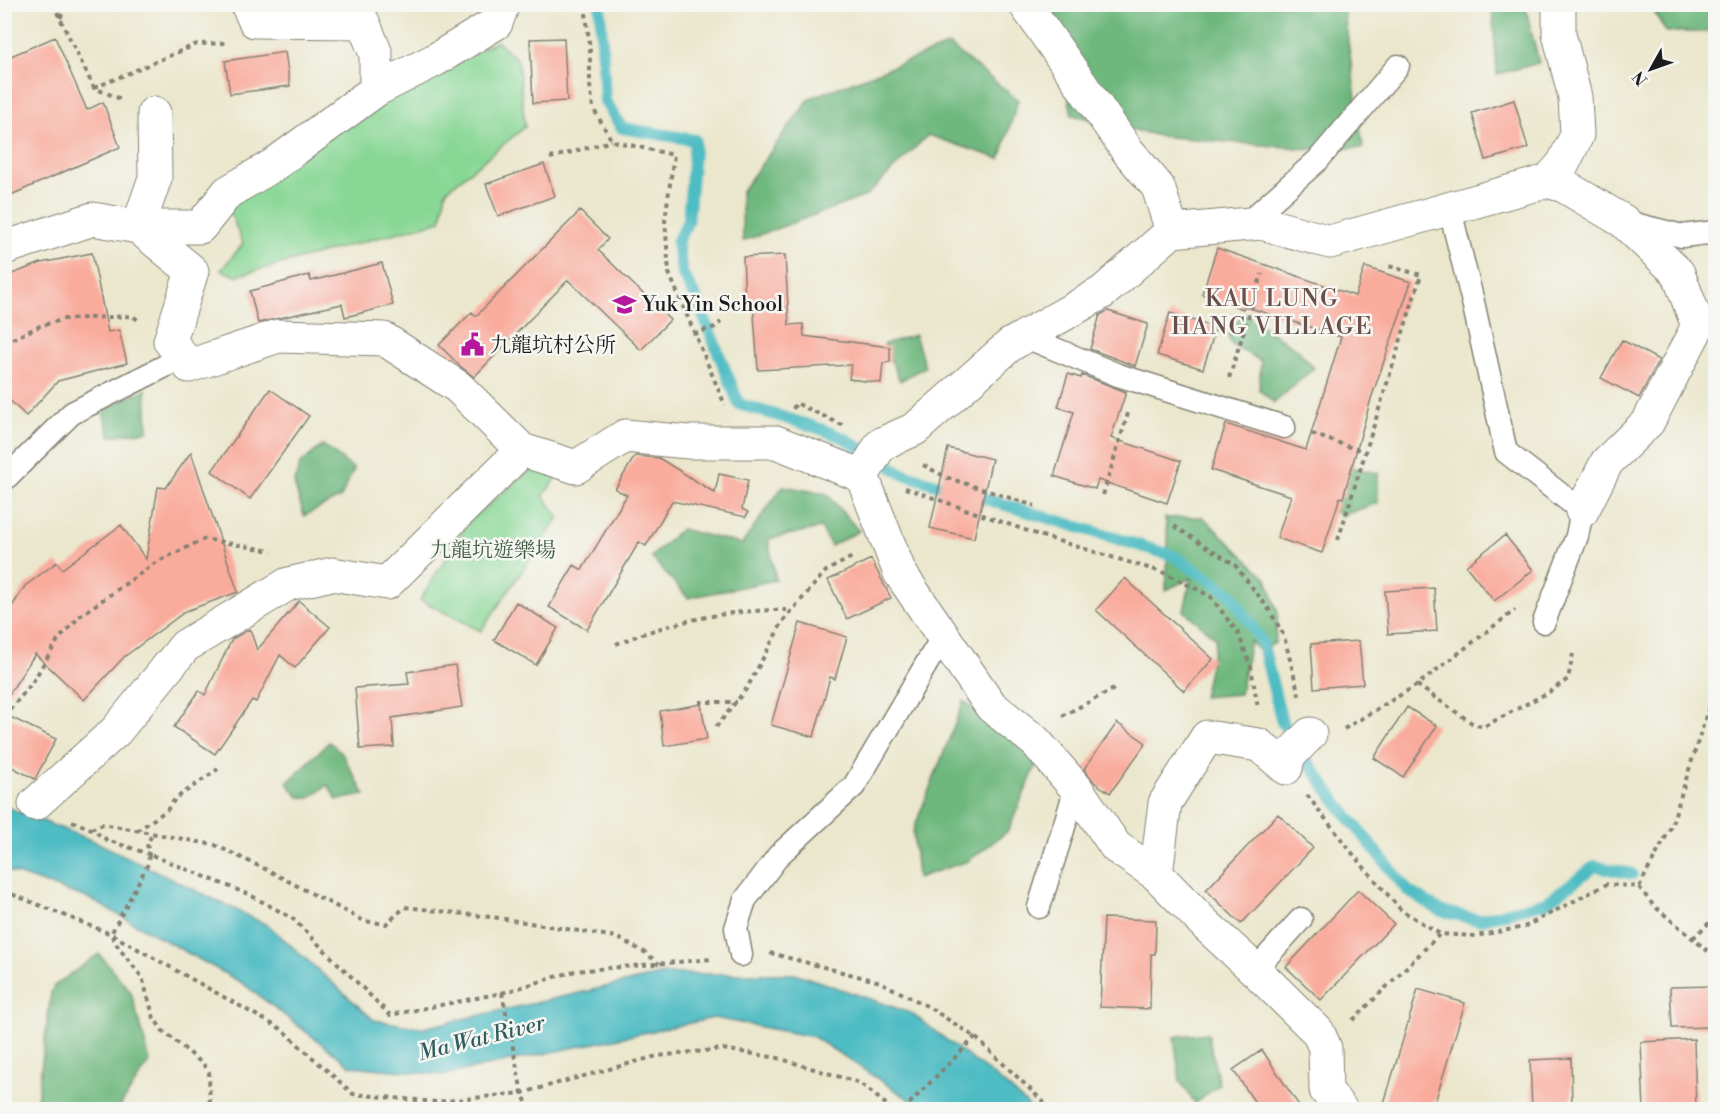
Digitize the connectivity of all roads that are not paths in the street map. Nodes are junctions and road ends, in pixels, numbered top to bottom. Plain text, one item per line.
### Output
1 (503, 4) edge
2 (1025, 4) edge
3 (1558, 4) edge
4 (251, 13) edge
5 (1398, 66) dead end
6 (376, 90) junction
7 (154, 113) road end
8 (1548, 181) junction
9 (1450, 210) junction
10 (1623, 221) junction
11 (1245, 225) junction
12 (138, 227) junction
13 (1172, 231) junction
14 (1716, 232) edge
15 (4, 248) edge
16 (1026, 337) junction
17 (176, 349) junction
18 (1284, 427) road end
19 (522, 450) junction
20 (862, 476) junction
21 (4, 480) edge
22 (1582, 512) junction
23 (1544, 622) dead end
24 (943, 636) junction
25 (1310, 734) road end
26 (1076, 788) junction
27 (35, 804) road end
28 (1156, 874) junction
29 (1039, 907) dead end
30 (1301, 919) dead end
31 (741, 955) road end
32 (1255, 970) junction
33 (1341, 1110) edge

1 - 6 street
2 - 13 street
3 - 8 street
4 - 6 street
5 - 11 lane
6 - 12 street
7 - 12 street
8 - 9 street
8 - 10 street
9 - 11 street
9 - 22 lane
10 - 14 lane
10 - 22 street
11 - 13 street
12 - 15 street
12 - 17 street
13 - 16 street
16 - 18 lane
16 - 20 street
17 - 19 street
17 - 21 lane
19 - 20 street
19 - 27 street
20 - 24 street
22 - 23 lane
24 - 26 street
24 - 31 lane
25 - 28 street
26 - 28 street
26 - 29 lane
28 - 32 street
30 - 32 lane
32 - 33 street

